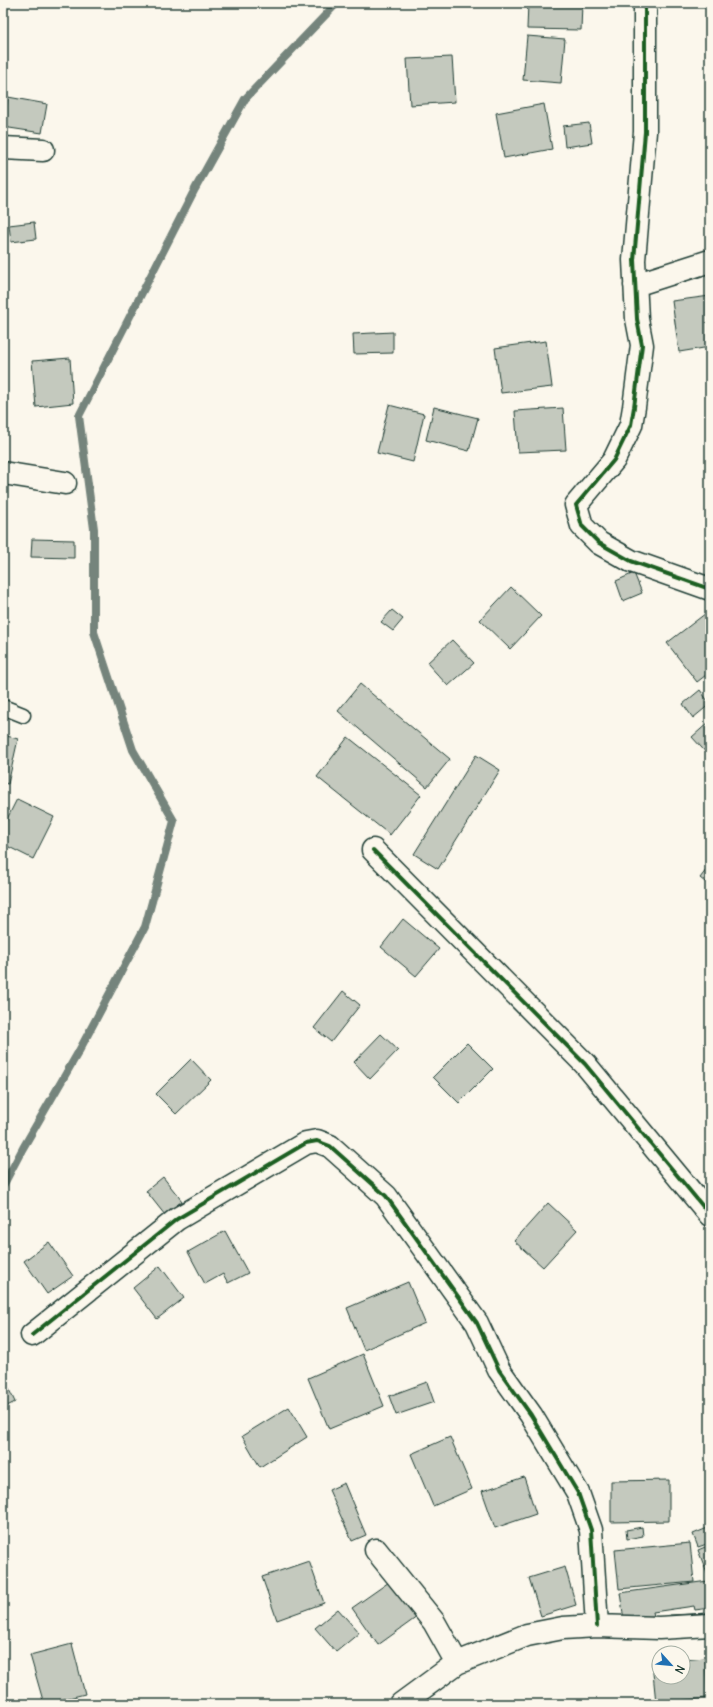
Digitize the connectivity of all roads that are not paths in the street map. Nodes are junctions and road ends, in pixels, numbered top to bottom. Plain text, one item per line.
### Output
1 (645, 3) edge
2 (3, 148) edge
3 (43, 150) dead end
4 (710, 261) edge
5 (636, 285) junction
6 (3, 474) edge
7 (64, 483) dead end
8 (710, 589) edge
9 (3, 707) edge
10 (23, 715) dead end
11 (373, 850) dead end
12 (710, 1215) edge
13 (32, 1335) dead end
14 (376, 1550) dead end
15 (710, 1625) edge
16 (597, 1626) junction
17 (457, 1663) junction
18 (401, 1704) edge

1 - 5 street
2 - 3 street
4 - 5 street
5 - 8 street
6 - 7 street
9 - 10 lane
11 - 12 street
13 - 16 street
14 - 17 street
15 - 16 street
16 - 17 street
17 - 18 street

